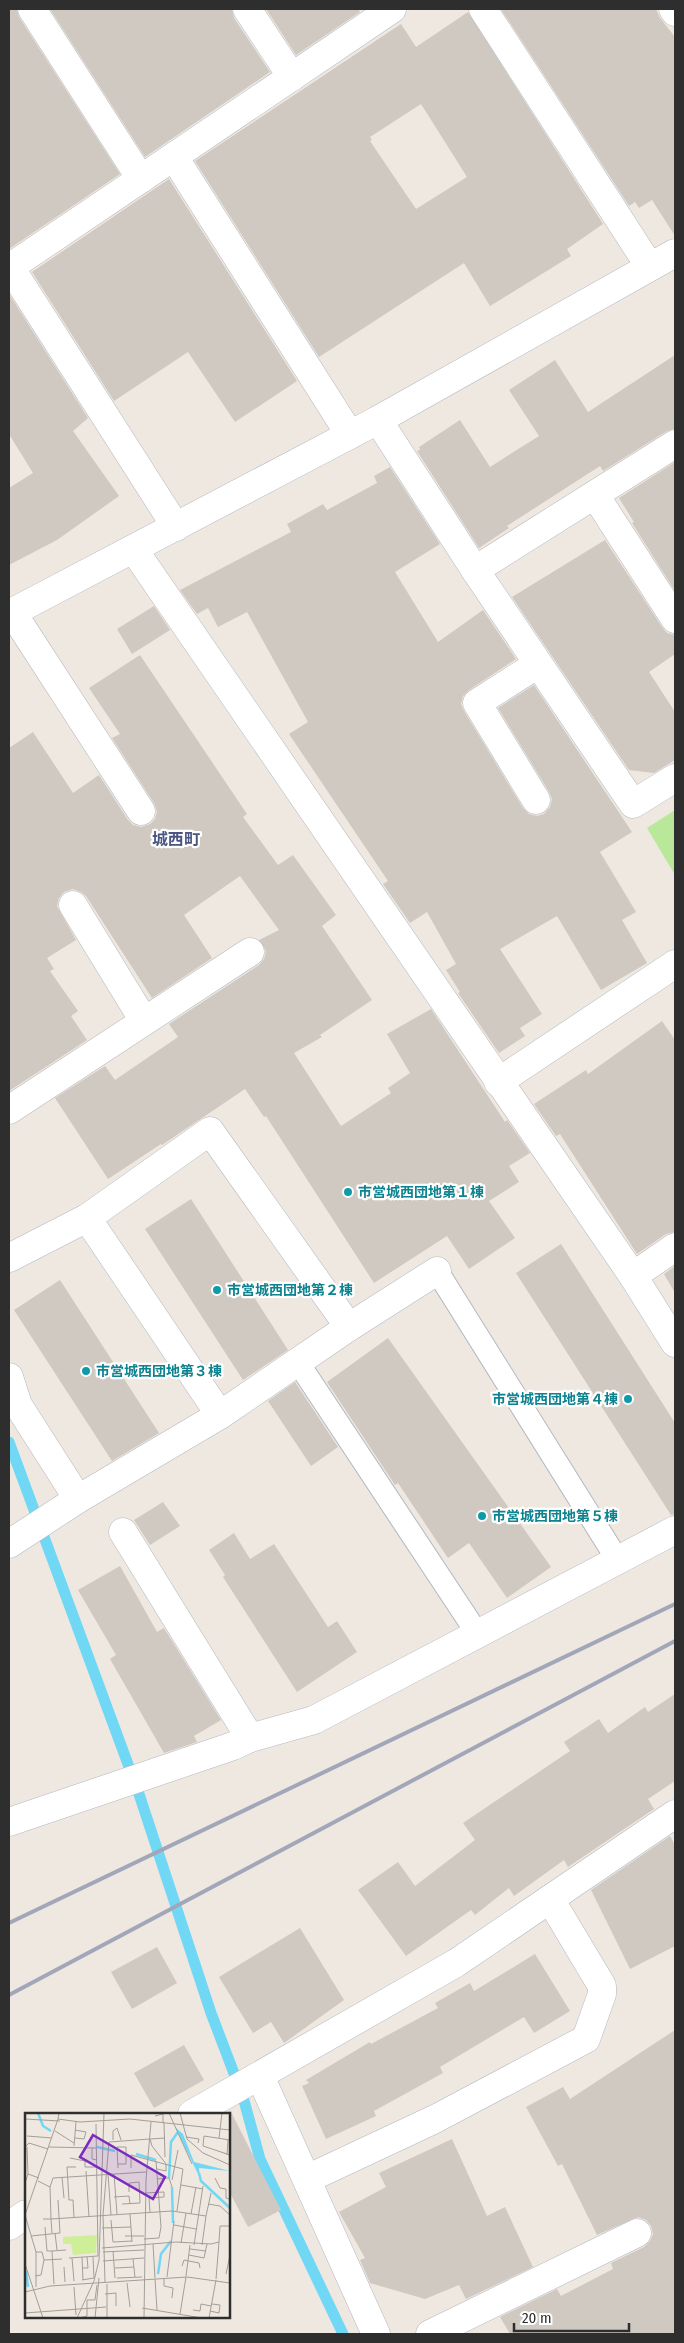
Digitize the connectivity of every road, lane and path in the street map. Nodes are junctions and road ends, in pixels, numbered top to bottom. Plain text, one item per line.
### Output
1 (32, 9) edge
2 (247, 9) edge
3 (392, 9) edge
4 (483, 9) edge
5 (673, 9) edge
6 (675, 12) edge
7 (292, 77) junction
8 (174, 156) junction
9 (141, 179) junction
10 (675, 253) edge
11 (650, 267) junction
12 (9, 268) edge
13 (378, 420) junction
14 (350, 435) junction
15 (675, 444) edge
16 (595, 495) junction
17 (176, 527) junction
18 (134, 550) junction
19 (475, 570) junction
20 (10, 613) edge
21 (675, 619) edge
22 (538, 664) junction
23 (675, 778) edge
24 (536, 800) dead end
25 (141, 811) dead end
26 (73, 904) dead end
27 (250, 952) dead end
28 (675, 964) edge
29 (144, 1021) junction
30 (498, 1082) junction
31 (9, 1110) edge
32 (87, 1218) junction
33 (675, 1247) edge
34 (9, 1258) edge
35 (437, 1271) joint
36 (633, 1276) junction
37 (349, 1327) junction
38 (675, 1342) edge
39 (298, 1361) junction
40 (9, 1377) edge
41 (220, 1415) junction
42 (78, 1499) junction
43 (675, 1530) edge
44 (123, 1532) dead end
45 (14, 1540) edge
46 (617, 1559) junction
47 (477, 1633) junction
48 (250, 1738) junction
49 (675, 1814) edge
50 (9, 1822) edge
51 (550, 1899) junction
52 (253, 2080) junction
53 (194, 2113) edge
54 (307, 2179) junction
55 (25, 2215) edge
56 (9, 2226) edge
57 (637, 2232) dead end
58 (376, 2334) edge
59 (430, 2334) edge

1 - 9 street
2 - 7 street
3 - 7 street
4 - 11 street
5 - 6 street
7 - 8 street
8 - 9 street
8 - 14 street
9 - 12 street
10 - 11 street
11 - 13 street
12 - 17 street
13 - 14 street
13 - 19 street
14 - 17 street
15 - 16 street
16 - 19 street
16 - 21 street
17 - 18 street
18 - 20 street
18 - 30 street
19 - 22 street
20 - 25 street
22 - 23 street
22 - 24 street
26 - 29 street
27 - 29 street
28 - 30 street
29 - 31 street
30 - 36 street
32 - 34 street
32 - 37 street
32 - 41 street
33 - 36 street
35 - 37 street
35 - 46 lane
36 - 38 street
37 - 39 street
39 - 41 street
39 - 47 lane
40 - 42 street
41 - 42 street
42 - 45 street
43 - 46 street
44 - 48 street
46 - 47 street
47 - 48 street
48 - 50 street
49 - 51 street
51 - 52 street
51 - 54 street
52 - 53 street
52 - 54 street
54 - 58 street
55 - 56 street
57 - 59 street

